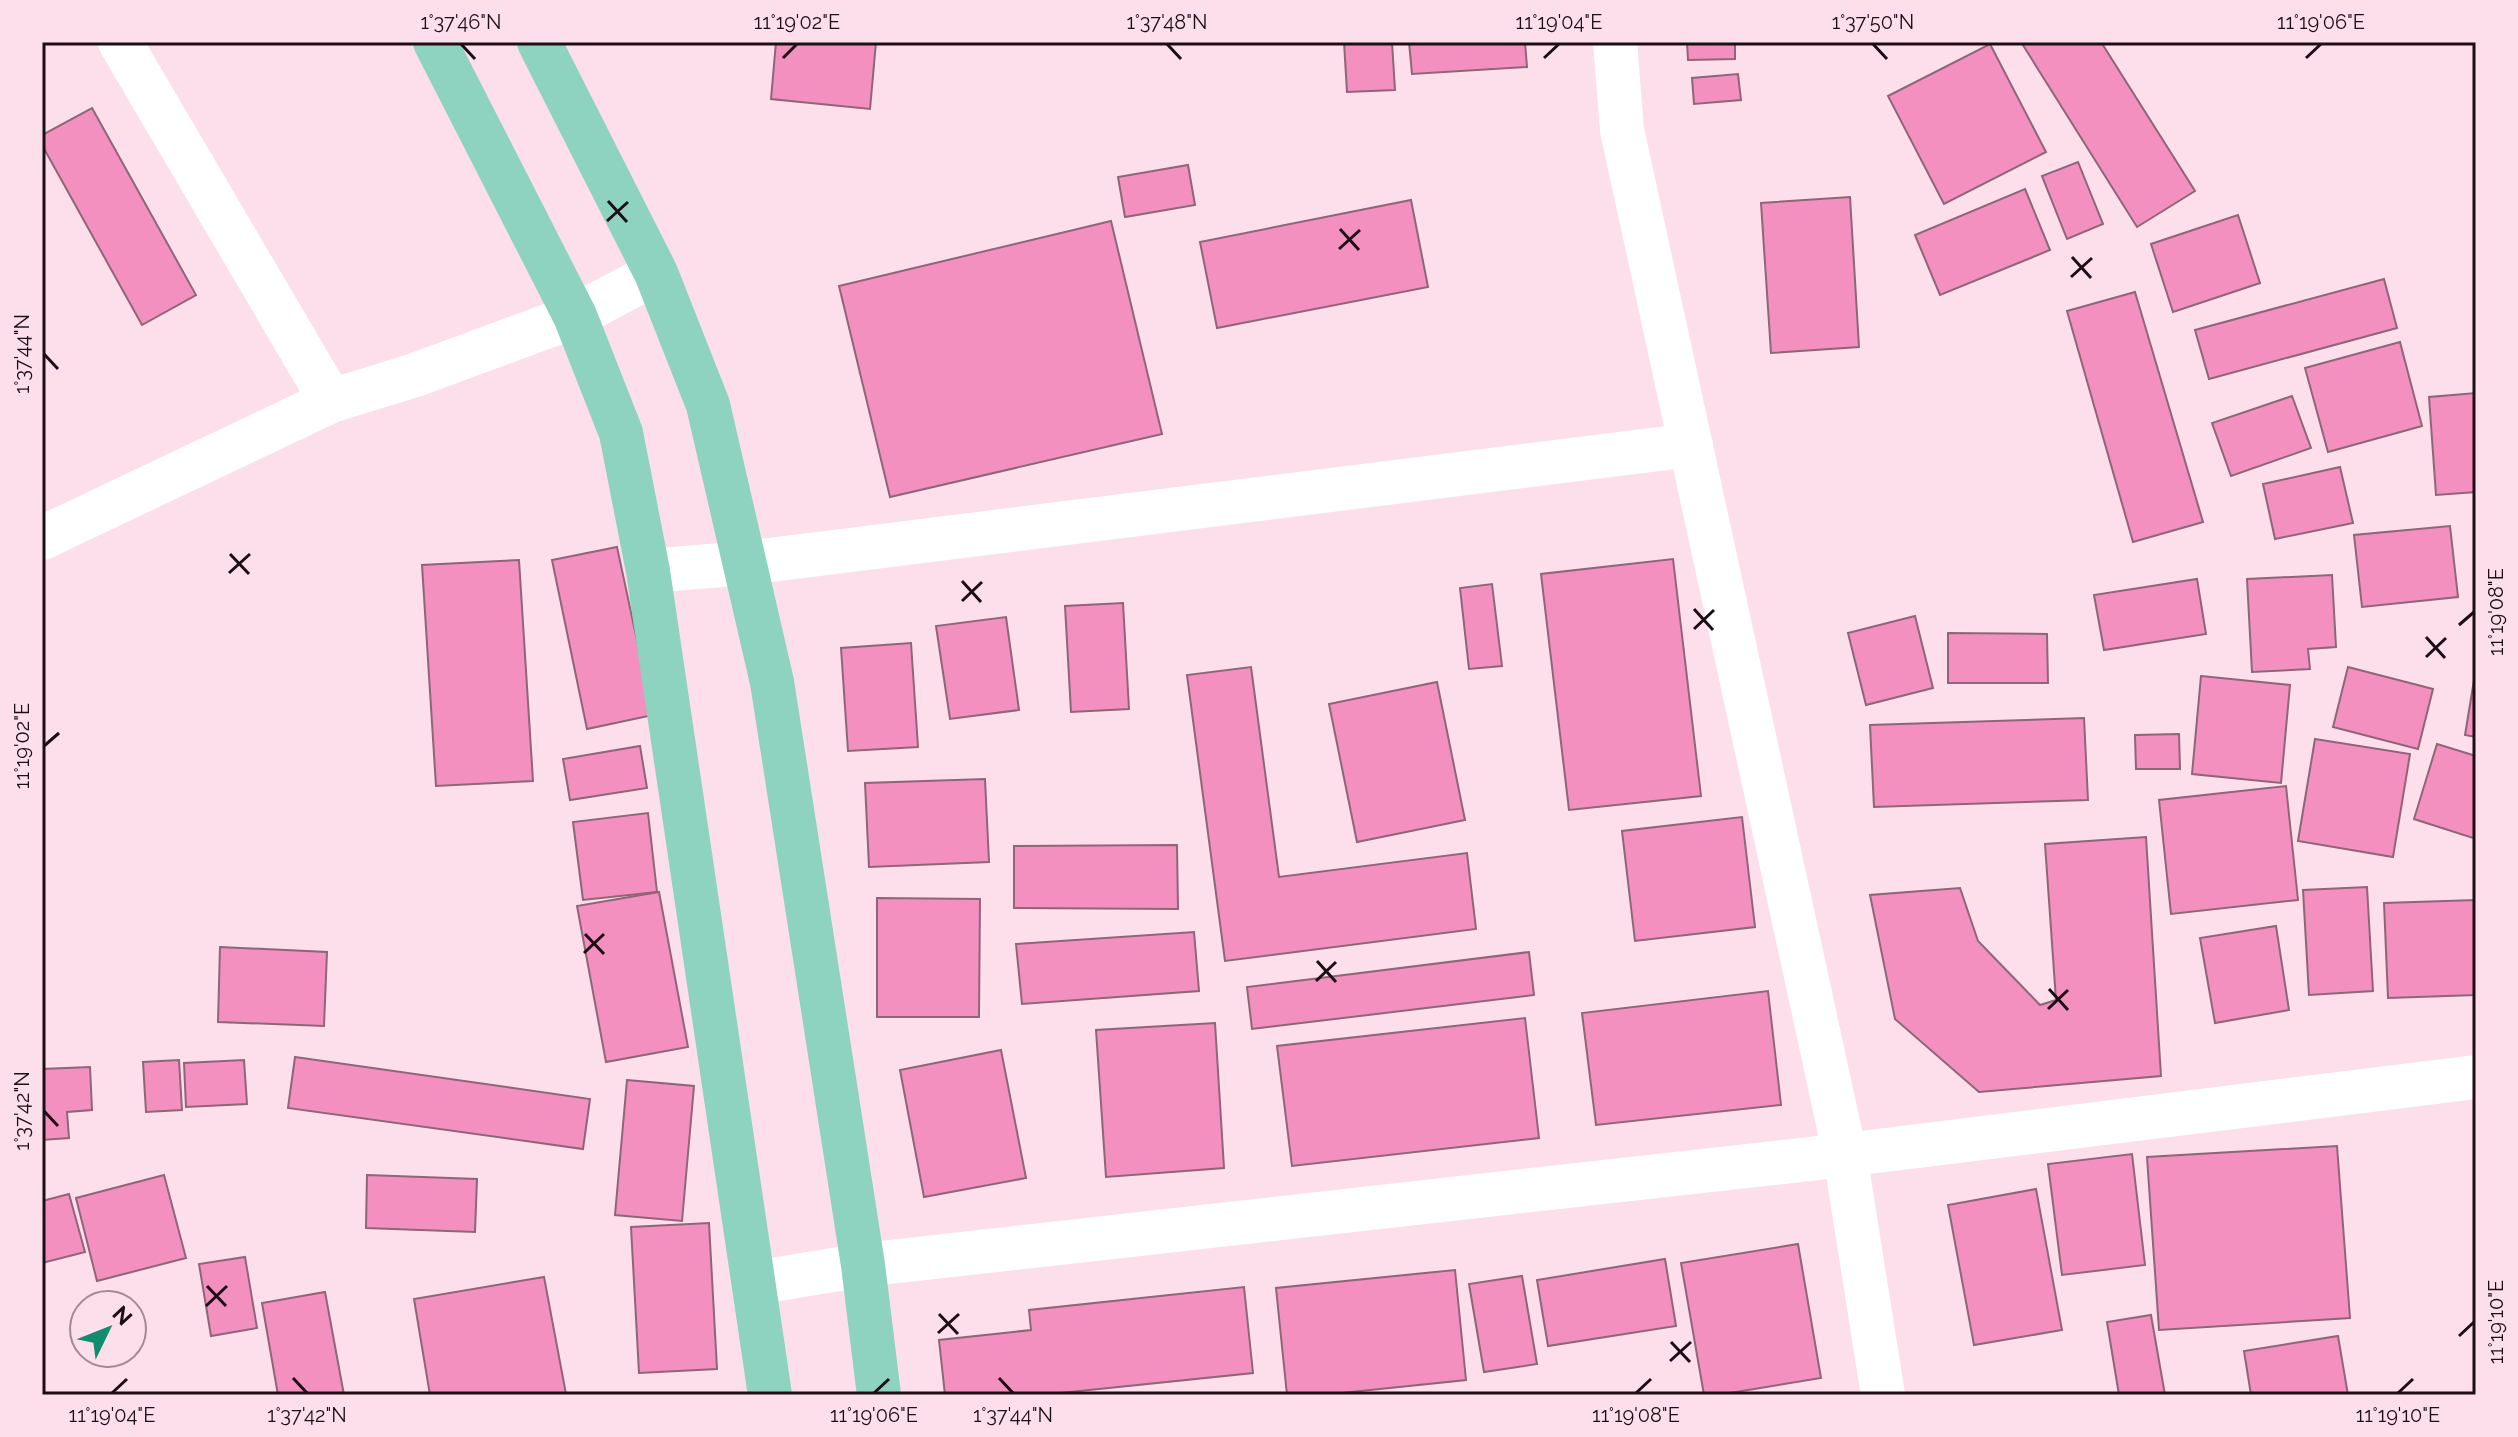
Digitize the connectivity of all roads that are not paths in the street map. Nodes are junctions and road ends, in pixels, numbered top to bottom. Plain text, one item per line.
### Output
1 (120, 42) edge
2 (435, 42) edge
3 (539, 42) edge
4 (1615, 42) edge
5 (656, 273) junction
6 (575, 316) junction
7 (331, 401) junction
8 (1691, 445) junction
9 (42, 538) edge
10 (746, 563) junction
11 (648, 571) junction
12 (2476, 1077) edge
13 (1845, 1155) junction
14 (863, 1265) junction
15 (754, 1283) junction
16 (770, 1395) edge
17 (879, 1395) edge
18 (1883, 1395) edge

1 - 7 street
2 - 6 main road
3 - 5 main road
4 - 8 street
5 - 6 street
5 - 10 main road
6 - 7 street
6 - 11 main road
7 - 9 street
8 - 10 street
8 - 13 street
10 - 11 street
10 - 14 main road
11 - 15 main road
12 - 13 street
13 - 14 street
13 - 18 street
14 - 15 street
14 - 17 main road
15 - 16 main road

